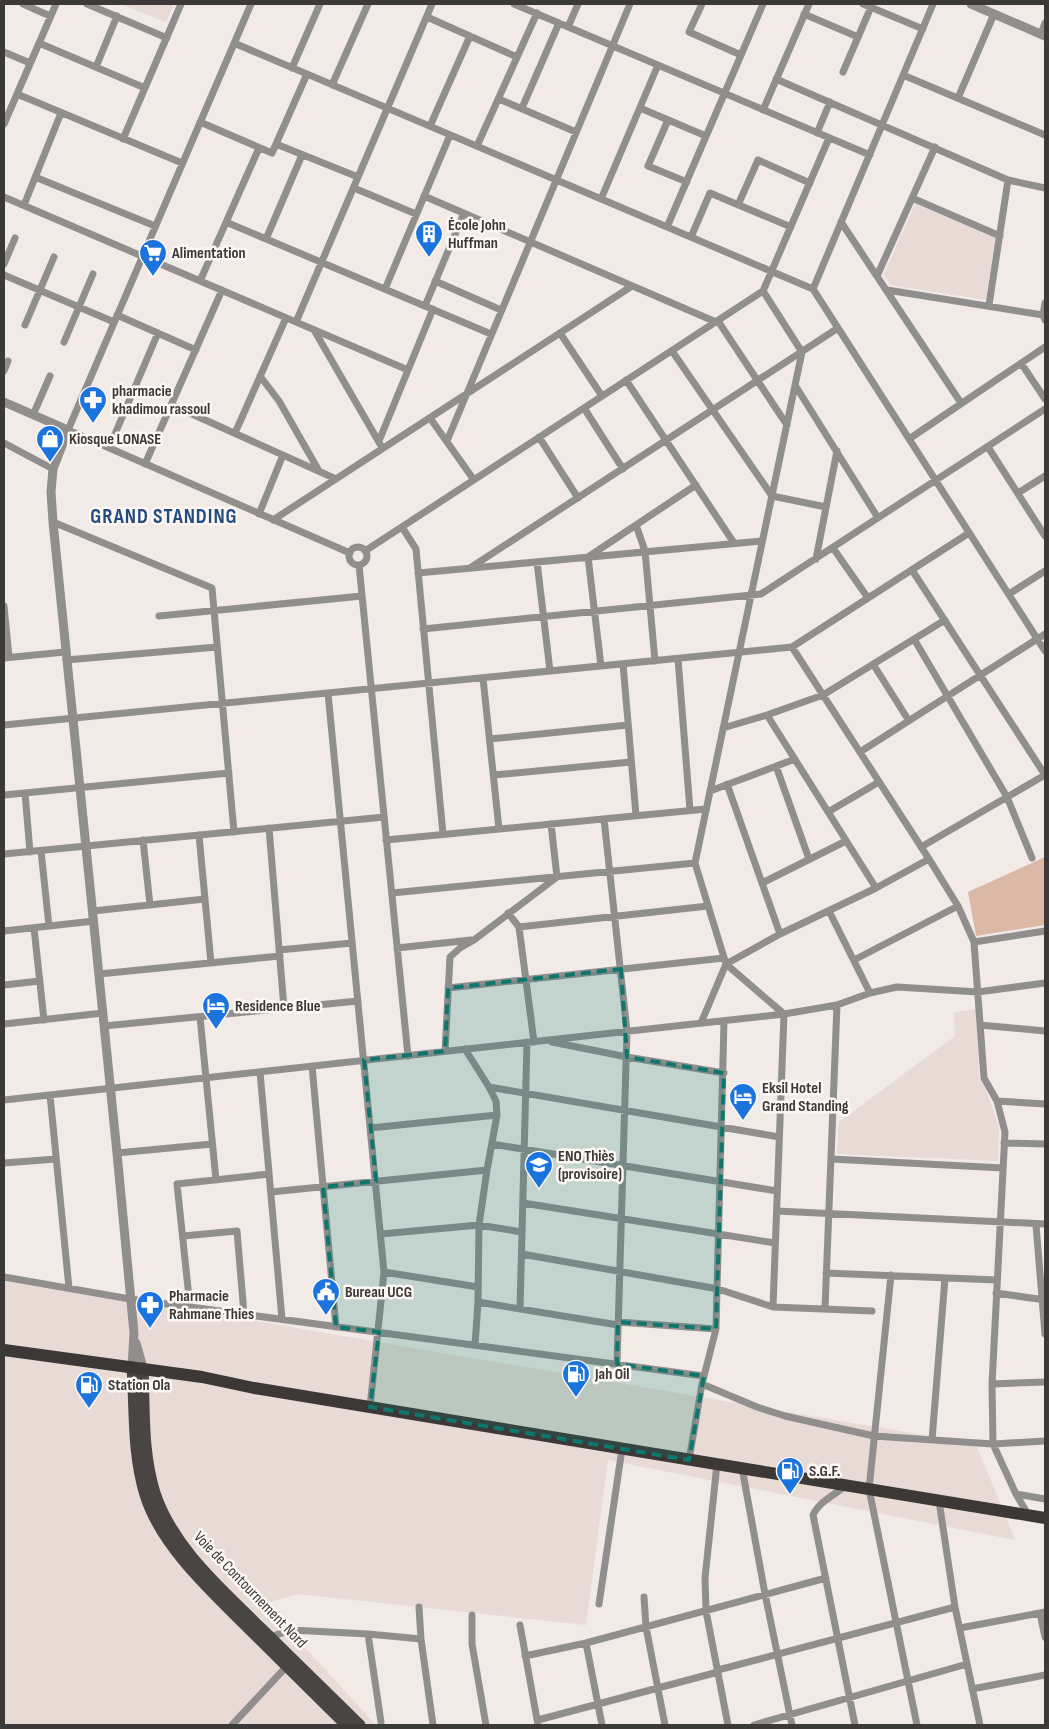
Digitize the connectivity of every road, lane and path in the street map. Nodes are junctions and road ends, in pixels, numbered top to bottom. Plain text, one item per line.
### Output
1 (23, 4) edge
2 (56, 4) edge
3 (87, 4) edge
4 (181, 4) edge
5 (251, 4) edge
6 (320, 4) edge
7 (368, 4) edge
8 (432, 4) edge
9 (514, 4) edge
10 (578, 4) edge
11 (630, 4) edge
12 (702, 4) edge
13 (763, 4) edge
14 (809, 4) edge
15 (863, 4) edge
16 (934, 4) edge
17 (971, 4) edge
18 (529, 7) edge
19 (871, 7) junction
20 (537, 13) junction
21 (804, 14) junction
22 (994, 14) junction
23 (50, 16) junction
24 (117, 16) junction
25 (427, 17) junction
26 (559, 23) junction
27 (1045, 23) edge
28 (568, 27) junction
29 (923, 29) junction
30 (1043, 35) edge
31 (470, 36) junction
32 (858, 37) junction
33 (167, 38) junction
34 (39, 43) junction
35 (234, 43) junction
36 (613, 46) junction
37 (4, 52) edge
38 (742, 54) junction
39 (517, 57) junction
40 (30, 63) junction
41 (658, 65) junction
42 (96, 67) junction
43 (292, 68) junction
44 (843, 72) dead end
45 (306, 74) junction
46 (903, 75) junction
47 (776, 80) junction
48 (332, 85) junction
49 (145, 88) junction
50 (725, 93) junction
51 (17, 94) junction
52 (958, 98) junction
53 (499, 99) junction
54 (830, 102) junction
55 (388, 108) junction
56 (522, 108) junction
57 (640, 108) junction
58 (763, 110) junction
59 (61, 113) junction
60 (668, 120) junction
61 (200, 122) junction
62 (4, 124) edge
63 (882, 125) junction
64 (430, 126) junction
65 (576, 132) junction
66 (817, 133) junction
67 (450, 135) junction
68 (706, 136) junction
69 (1045, 136) edge
70 (123, 138) junction
71 (829, 138) junction
72 (276, 144) junction
73 (478, 146) junction
74 (935, 147) junction
75 (259, 148) junction
76 (302, 155) junction
77 (870, 155) junction
78 (182, 163) junction
79 (35, 176) junction
80 (358, 178) junction
81 (556, 180) junction
82 (1008, 180) junction
83 (687, 182) junction
84 (810, 183) junction
85 (1045, 187) edge
86 (354, 188) junction
87 (4, 196) edge
88 (424, 196) junction
89 (912, 198) junction
90 (601, 199) junction
91 (24, 205) junction
92 (738, 205) junction
93 (464, 213) junction
94 (416, 214) junction
95 (226, 222) junction
96 (842, 222) junction
97 (155, 226) junction
98 (667, 227) junction
99 (791, 227) junction
100 (1000, 236) junction
101 (691, 237) junction
102 (15, 238) dead end
103 (266, 239) junction
104 (530, 242) junction
105 (142, 256) junction
106 (54, 257) dead end
107 (322, 262) junction
108 (4, 264) edge
109 (772, 272) junction
110 (93, 274) dead end
111 (4, 275) edge
112 (877, 276) junction
113 (200, 281) junction
114 (435, 281) junction
115 (632, 286) junction
116 (384, 289) junction
117 (813, 289) junction
118 (40, 290) junction
119 (222, 290) junction
120 (886, 290) junction
121 (763, 291) junction
122 (1045, 303) edge
123 (989, 305) junction
124 (425, 306) junction
125 (79, 307) junction
126 (433, 309) junction
127 (501, 310) junction
128 (1044, 317) edge
129 (286, 318) junction
130 (116, 319) junction
131 (717, 321) junction
132 (296, 322) junction
133 (25, 325) dead end
134 (838, 328) junction
135 (314, 330) junction
136 (158, 333) junction
137 (560, 333) junction
138 (491, 334) junction
139 (64, 342) dead end
140 (1045, 347) edge
141 (196, 350) junction
142 (672, 351) junction
143 (802, 352) junction
144 (8, 361) dead end
145 (1021, 363) junction
146 (408, 370) junction
147 (4, 371) edge
148 (50, 376) dead end
149 (260, 376) junction
150 (626, 380) junction
151 (757, 381) junction
152 (795, 385) junction
153 (466, 394) junction
154 (602, 396) junction
155 (1045, 399) edge
156 (4, 402) edge
157 (961, 403) junction
158 (172, 405) junction
159 (584, 408) junction
160 (1045, 409) edge
161 (712, 411) junction
162 (33, 415) junction
163 (430, 418) junction
164 (787, 424) junction
165 (68, 430) junction
166 (235, 433) junction
167 (539, 437) junction
168 (909, 439) junction
169 (666, 440) junction
170 (447, 441) junction
171 (4, 443) edge
172 (380, 445) junction
173 (988, 447) junction
174 (109, 448) junction
175 (837, 451) junction
176 (283, 455) junction
177 (145, 464) junction
178 (53, 469) junction
179 (623, 469) junction
180 (319, 472) junction
181 (1045, 476) edge
182 (336, 479) junction
183 (474, 480) junction
184 (936, 480) junction
185 (696, 485) junction
186 (1018, 494) junction
187 (772, 496) junction
188 (578, 498) junction
189 (826, 507) junction
190 (259, 514) junction
191 (878, 518) junction
192 (273, 520) junction
193 (53, 522) junction
194 (636, 525) junction
195 (402, 527) junction
196 (969, 533) junction
197 (1045, 536) edge
198 (762, 541) junction
199 (734, 542) junction
200 (833, 548) junction
201 (365, 551) junction
202 (645, 551) junction
203 (350, 553) junction
204 (588, 557) junction
205 (816, 559) junction
206 (538, 562) junction
207 (359, 565) junction
208 (470, 568) junction
209 (912, 570) junction
210 (1045, 571) edge
211 (418, 573) junction
212 (1009, 594) junction
213 (362, 596) junction
214 (751, 596) junction
215 (868, 598) junction
216 (4, 606) edge
217 (650, 606) junction
218 (214, 610) junction
219 (594, 611) junction
220 (159, 616) dead end
221 (544, 617) junction
222 (945, 620) junction
223 (423, 629) junction
224 (1045, 634) edge
225 (914, 639) junction
226 (1038, 639) junction
227 (218, 647) junction
228 (792, 647) junction
229 (1045, 651) edge
230 (738, 653) junction
231 (66, 656) junction
232 (6, 658) edge
233 (678, 659) junction
234 (654, 661) junction
235 (623, 664) junction
236 (874, 664) junction
237 (601, 666) junction
238 (550, 671) junction
239 (980, 675) junction
240 (483, 678) junction
241 (429, 683) junction
242 (371, 689) junction
243 (328, 693) junction
244 (823, 695) junction
245 (948, 696) junction
246 (222, 703) junction
247 (767, 715) junction
248 (72, 718) junction
249 (909, 721) junction
250 (4, 725) edge
251 (628, 725) junction
252 (723, 728) junction
253 (490, 739) junction
254 (860, 752) junction
255 (795, 759) junction
256 (631, 762) junction
257 (776, 766) junction
258 (228, 773) junction
259 (494, 775) junction
260 (1045, 775) edge
261 (879, 782) junction
262 (728, 784) junction
263 (80, 788) junction
264 (710, 791) junction
265 (25, 793) junction
266 (4, 795) edge
267 (1007, 797) junction
268 (706, 809) junction
269 (690, 810) junction
270 (828, 812) junction
271 (636, 816) junction
272 (384, 817) junction
273 (604, 818) junction
274 (340, 821) junction
275 (551, 824) junction
276 (270, 828) junction
277 (499, 829) junction
278 (234, 832) junction
279 (443, 834) junction
280 (200, 835) junction
281 (143, 840) junction
282 (386, 840) junction
283 (846, 841) junction
284 (86, 846) junction
285 (922, 846) junction
286 (41, 851) junction
287 (30, 852) junction
288 (4, 854) edge
289 (1032, 858) dead end
290 (809, 859) junction
291 (929, 859) junction
292 (694, 863) junction
293 (610, 872) junction
294 (557, 877) junction
295 (762, 883) junction
296 (876, 888) junction
297 (392, 893) junction
298 (205, 899) junction
299 (150, 905) junction
300 (708, 906) junction
301 (958, 906) junction
302 (93, 911) junction
303 (829, 911) junction
304 (508, 914) junction
305 (615, 916) junction
306 (94, 921) junction
307 (49, 926) junction
308 (519, 927) junction
309 (34, 928) junction
310 (4, 931) edge
311 (1045, 931) edge
312 (780, 934) junction
313 (474, 940) junction
314 (974, 942) junction
315 (352, 943) junction
316 (397, 948) junction
317 (279, 953) junction
318 (854, 960) junction
319 (725, 961) junction
320 (211, 963) junction
321 (621, 969) junction
322 (99, 974) junction
323 (526, 979) junction
324 (40, 981) junction
325 (1045, 983) edge
326 (4, 984) edge
327 (448, 988) junction
328 (978, 992) junction
329 (870, 993) junction
330 (358, 1001) junction
331 (837, 1005) junction
332 (284, 1008) junction
333 (103, 1013) junction
334 (784, 1014) junction
335 (200, 1017) junction
336 (44, 1020) junction
337 (724, 1020) junction
338 (701, 1023) junction
339 (4, 1024) edge
340 (104, 1026) junction
341 (980, 1026) junction
342 (627, 1031) junction
343 (1045, 1031) edge
344 (545, 1040) junction
345 (530, 1042) junction
346 (465, 1049) junction
347 (445, 1051) junction
348 (408, 1056) junction
349 (626, 1057) junction
350 (364, 1060) junction
351 (312, 1066) junction
352 (260, 1072) junction
353 (724, 1073) junction
354 (206, 1078) junction
355 (489, 1087) junction
356 (111, 1088) junction
357 (526, 1094) junction
358 (50, 1095) junction
359 (4, 1100) edge
360 (997, 1101) junction
361 (1045, 1104) edge
362 (625, 1111) junction
363 (497, 1115) junction
364 (722, 1127) junction
365 (370, 1128) junction
366 (779, 1137) junction
367 (1004, 1143) junction
368 (212, 1144) junction
369 (492, 1144) junction
370 (1045, 1144) edge
371 (524, 1150) junction
372 (117, 1153) junction
373 (56, 1159) junction
374 (831, 1160) junction
375 (4, 1163) edge
376 (623, 1166) junction
377 (1003, 1168) junction
378 (487, 1170) junction
379 (269, 1174) junction
380 (216, 1180) junction
381 (376, 1181) junction
382 (721, 1182) junction
383 (323, 1187) junction
384 (777, 1191) junction
385 (271, 1192) junction
386 (523, 1203) junction
387 (777, 1211) junction
388 (828, 1214) junction
389 (621, 1219) junction
390 (1000, 1223) junction
391 (1045, 1224) edge
392 (480, 1225) junction
393 (1036, 1225) junction
394 (522, 1232) junction
395 (381, 1234) junction
396 (719, 1234) junction
397 (183, 1236) junction
398 (776, 1243) junction
399 (522, 1254) junction
400 (620, 1271) junction
401 (384, 1272) junction
402 (826, 1273) junction
403 (892, 1276) junction
404 (4, 1277) edge
405 (945, 1278) junction
406 (997, 1280) junction
407 (478, 1286) junction
408 (69, 1288) junction
409 (718, 1289) junction
410 (996, 1293) junction
411 (130, 1299) junction
412 (1044, 1300) edge
413 (478, 1302) junction
414 (190, 1307) junction
415 (773, 1307) junction
416 (520, 1309) junction
417 (824, 1309) junction
418 (872, 1312) dead end
419 (244, 1314) junction
420 (282, 1319) junction
421 (618, 1324) junction
422 (336, 1326) junction
423 (716, 1329) junction
424 (379, 1332) junction
425 (1045, 1334) edge
426 (475, 1345) junction
427 (4, 1350) edge
428 (617, 1364) junction
429 (138, 1371) junction
430 (703, 1380) junction
431 (1045, 1382) edge
432 (992, 1384) junction
433 (370, 1407) junction
434 (874, 1436) junction
435 (932, 1440) junction
436 (1045, 1441) edge
437 (993, 1444) junction
438 (622, 1449) junction
439 (689, 1460) junction
440 (717, 1464) junction
441 (742, 1468) junction
442 (846, 1486) junction
443 (868, 1489) junction
444 (1016, 1494) junction
445 (1045, 1499) edge
446 (939, 1501) junction
447 (1029, 1516) junction
448 (1045, 1518) edge
449 (826, 1578) junction
450 (206, 1580) junction
451 (765, 1594) junction
452 (644, 1597) dead end
453 (599, 1604) dead end
454 (419, 1607) dead end
455 (955, 1607) junction
456 (706, 1611) junction
457 (1043, 1612) edge
458 (472, 1614) dead end
459 (897, 1622) junction
460 (520, 1625) dead end
461 (646, 1627) junction
462 (960, 1628) junction
463 (368, 1634) junction
464 (270, 1637) junction
465 (1045, 1637) edge
466 (837, 1638) junction
467 (422, 1640) junction
468 (586, 1643) junction
469 (777, 1654) junction
470 (526, 1656) junction
471 (967, 1664) junction
472 (287, 1666) junction
473 (718, 1671) junction
474 (1045, 1675) edge
475 (909, 1681) junction
476 (658, 1688) junction
477 (972, 1689) junction
478 (849, 1698) junction
479 (598, 1704) junction
480 (790, 1715) junction
481 (381, 1722) dead end
482 (538, 1723) edge
483 (232, 1725) edge
484 (346, 1725) edge
485 (360, 1725) edge
486 (432, 1725) edge
487 (486, 1725) edge
488 (602, 1725) edge
489 (665, 1725) edge
490 (728, 1725) edge
491 (754, 1725) edge
492 (792, 1725) edge
493 (855, 1725) edge
494 (918, 1725) edge
495 (980, 1725) edge

1 - 23 street
2 - 23 street
3 - 24 street
4 - 33 street
5 - 35 street
6 - 43 street
7 - 48 street
8 - 25 street
9 - 18 street
10 - 28 street
11 - 36 street
12 - 38 street
13 - 38 street
14 - 21 street
15 - 19 street
16 - 29 street
17 - 22 street
18 - 20 street
19 - 29 street
19 - 32 street
20 - 26 street
20 - 39 street
21 - 32 street
21 - 47 street
22 - 30 street
22 - 52 street
23 - 34 street
24 - 33 street
24 - 42 street
25 - 31 street
25 - 55 street
26 - 28 street
26 - 56 street
27 - 30 street
28 - 36 street
29 - 46 street
31 - 39 street
31 - 64 street
32 - 44 street
33 - 49 street
34 - 40 street
34 - 42 street
35 - 43 street
35 - 61 street
36 - 41 street
36 - 65 street
37 - 40 street
38 - 50 street
39 - 53 street
40 - 51 street
41 - 50 street
41 - 57 street
42 - 49 street
43 - 45 street
45 - 48 street
45 - 72 street
46 - 52 street
46 - 63 street
47 - 54 street
47 - 58 street
48 - 55 street
49 - 70 street
50 - 58 street
50 - 68 street
51 - 59 street
51 - 62 street
52 - 69 street
53 - 56 street
53 - 73 street
54 - 63 street
54 - 66 street
55 - 64 street
55 - 80 street
56 - 65 street
57 - 60 street
57 - 90 street
58 - 66 street
59 - 70 street
59 - 79 street
60 - 68 street
60 - 83 street
61 - 75 street
61 - 78 street
63 - 74 street
63 - 77 street
64 - 67 street
65 - 81 street
66 - 71 street
67 - 73 street
67 - 88 street
68 - 83 street
70 - 78 street
71 - 77 street
71 - 84 street
72 - 75 street
72 - 76 street
73 - 81 street
74 - 82 street
74 - 89 street
75 - 95 street
76 - 80 street
76 - 103 street
77 - 96 street
78 - 97 street
79 - 91 street
79 - 97 street
80 - 86 street
81 - 90 street
81 - 104 street
82 - 85 street
82 - 100 street
83 - 98 street
84 - 92 street
84 - 99 street
86 - 94 street
86 - 107 street
87 - 91 street
88 - 93 street
88 - 94 street
89 - 100 street
89 - 112 street
90 - 98 street
91 - 105 street
92 - 99 street
92 - 101 street
93 - 104 street
93 - 114 street
94 - 116 street
95 - 103 street
95 - 113 street
96 - 112 street
96 - 117 street
97 - 105 street
98 - 101 street
99 - 109 street
100 - 123 street
101 - 109 street
102 - 108 street
103 - 107 street
104 - 115 street
104 - 127 street
105 - 113 street
105 - 130 street
106 - 118 street
107 - 116 street
107 - 132 street
109 - 117 street
109 - 121 street
110 - 125 street
111 - 118 street
112 - 120 street
113 - 119 street
114 - 124 street
114 - 127 street
115 - 131 street
115 - 137 street
116 - 124 street
117 - 134 street
118 - 125 street
118 - 133 street
119 - 129 street
119 - 141 street
120 - 123 street
120 - 157 street
121 - 131 street
121 - 143 street
122 - 128 street
123 - 128 street
124 - 126 street
125 - 130 street
125 - 139 street
126 - 138 street
126 - 146 street
127 - 138 street
129 - 132 street
129 - 149 street
130 - 136 street
130 - 165 street
131 - 142 street
131 - 151 street
132 - 135 street
134 - 143 street
134 - 168 street
135 - 146 street
135 - 172 street
136 - 141 street
136 - 174 street
137 - 153 street
137 - 154 street
138 - 153 street
140 - 145 street
141 - 158 street
142 - 150 street
142 - 161 street
143 - 151 street
143 - 152 street
144 - 147 street
145 - 155 street
145 - 157 street
146 - 172 street
148 - 162 street
149 - 166 street
149 - 180 street
150 - 154 street
150 - 169 street
151 - 161 street
151 - 164 street
152 - 164 street
152 - 175 street
153 - 163 street
153 - 170 street
154 - 159 street
156 - 162 street
157 - 168 street
158 - 166 street
158 - 177 street
159 - 167 street
159 - 179 street
160 - 173 street
161 - 169 street
161 - 187 street
162 - 165 street
163 - 170 street
163 - 172 street
164 - 187 street
165 - 174 street
165 - 178 street
166 - 176 street
167 - 183 street
167 - 188 street
168 - 184 street
169 - 179 street
169 - 185 street
170 - 183 street
171 - 178 street
172 - 182 street
173 - 184 street
173 - 186 street
174 - 177 street
175 - 189 street
175 - 191 street
176 - 180 street
176 - 190 street
177 - 190 street
178 - 193 street
179 - 188 street
180 - 182 street
181 - 186 street
182 - 192 street
183 - 195 street
184 - 191 street
184 - 196 street
185 - 194 street
185 - 199 street
186 - 197 street
187 - 189 street
187 - 198 street
188 - 208 street
189 - 205 street
190 - 192 street
191 - 200 street
192 - 203 street
193 - 218 street
193 - 231 street
194 - 202 street
194 - 204 street
195 - 201 street
195 - 211 street
196 - 209 street
196 - 212 street
198 - 199 street
198 - 214 street
199 - 202 street
200 - 205 street
200 - 215 street
201 - 203 street
201 - 207 street
202 - 204 street
202 - 217 street
203 - 207 street
204 - 206 street
204 - 219 street
205 - 214 street
206 - 208 street
206 - 221 street
207 - 213 street
208 - 211 street
209 - 215 street
209 - 222 street
210 - 212 street
211 - 223 street
212 - 226 street
213 - 218 street
213 - 242 street
214 - 217 street
214 - 230 street
215 - 228 street
216 - 232 street
217 - 219 street
217 - 234 street
218 - 220 street
218 - 227 street
219 - 221 street
219 - 237 street
221 - 223 street
221 - 238 street
222 - 225 street
222 - 239 street
223 - 241 street
224 - 226 street
225 - 236 street
225 - 245 street
226 - 229 street
226 - 239 street
227 - 231 street
227 - 246 street
228 - 230 street
228 - 244 street
230 - 233 street
230 - 252 street
231 - 232 street
231 - 248 street
233 - 234 street
233 - 269 street
234 - 235 street
235 - 237 street
235 - 251 street
236 - 244 street
236 - 249 street
237 - 238 street
238 - 240 street
239 - 245 street
239 - 260 street
240 - 241 street
240 - 253 street
241 - 242 street
241 - 279 street
242 - 243 street
242 - 272 street
243 - 246 street
243 - 274 street
244 - 247 street
244 - 254 street
245 - 249 street
245 - 267 street
246 - 248 street
246 - 258 street
247 - 252 street
247 - 255 street
248 - 250 street
248 - 263 street
249 - 254 street
251 - 253 street
251 - 256 street
252 - 264 street
253 - 259 street
254 - 261 street
255 - 257 street
255 - 270 street
256 - 259 street
256 - 271 street
257 - 262 street
257 - 290 street
258 - 263 street
258 - 278 street
259 - 277 street
260 - 267 street
261 - 270 street
261 - 285 street
262 - 264 street
262 - 295 street
263 - 265 street
263 - 284 street
264 - 268 street
265 - 266 street
265 - 287 street
267 - 285 street
267 - 289 street
268 - 269 street
268 - 292 street
269 - 271 street
270 - 283 street
271 - 273 street
272 - 274 street
272 - 282 street
273 - 275 street
273 - 293 street
274 - 276 street
274 - 315 street
275 - 277 street
275 - 294 street
276 - 278 street
276 - 317 street
277 - 279 street
278 - 280 street
279 - 282 street
280 - 281 street
280 - 298 street
281 - 284 street
281 - 299 street
282 - 297 street
283 - 290 street
283 - 296 street
284 - 286 street
284 - 302 street
285 - 291 street
286 - 287 street
286 - 307 street
287 - 288 street
290 - 295 street
291 - 296 street
291 - 301 street
292 - 293 street
292 - 300 street
293 - 294 street
293 - 305 street
294 - 297 street
294 - 304 street
295 - 312 street
296 - 303 street
297 - 316 street
298 - 299 street
298 - 320 street
299 - 302 street
300 - 305 street
300 - 319 street
301 - 314 street
301 - 318 street
302 - 306 street
303 - 312 street
303 - 318 street
304 - 308 street
304 - 313 street
305 - 308 street
305 - 321 street
306 - 307 street
306 - 322 street
307 - 309 street
308 - 323 street
309 - 310 street
309 - 324 street
311 - 314 street
312 - 319 street
313 - 316 street
313 - 327 street
314 - 328 street
315 - 317 street
315 - 330 street
316 - 348 street
317 - 320 street
317 - 332 street
318 - 329 street
319 - 321 street
319 - 334 street
319 - 338 street
320 - 322 street
321 - 323 street
321 - 342 street
322 - 333 street
323 - 327 street
323 - 345 street
324 - 326 street
324 - 336 street
325 - 328 street
327 - 347 street
328 - 329 street
328 - 341 street
329 - 331 street
330 - 332 street
330 - 350 street
331 - 334 street
331 - 374 street
332 - 335 street
333 - 336 street
333 - 340 street
334 - 337 street
334 - 366 street
335 - 340 street
335 - 354 street
336 - 339 street
337 - 338 street
337 - 353 street
338 - 342 street
340 - 356 street
341 - 343 street
341 - 360 street
342 - 344 street
342 - 349 street
344 - 345 street
344 - 349 street
345 - 346 street
345 - 357 street
346 - 347 street
346 - 355 street
347 - 348 street
348 - 350 street
349 - 353 street
349 - 362 street
350 - 351 street
350 - 365 street
351 - 352 street
351 - 383 street
352 - 354 street
352 - 379 street
353 - 364 street
354 - 356 street
354 - 368 street
355 - 357 street
355 - 363 street
356 - 358 street
356 - 372 street
357 - 362 street
357 - 371 street
358 - 359 street
358 - 373 street
360 - 361 street
360 - 367 street
362 - 364 street
362 - 376 street
363 - 365 street
363 - 369 street
364 - 366 street
364 - 382 street
365 - 381 street
366 - 384 street
367 - 370 street
367 - 377 street
368 - 372 street
368 - 380 street
369 - 371 street
369 - 378 street
371 - 376 street
371 - 386 street
372 - 411 street
373 - 375 street
373 - 408 street
374 - 377 street
374 - 388 street
376 - 382 street
376 - 389 street
377 - 390 street
378 - 381 street
378 - 392 street
379 - 380 street
379 - 385 street
380 - 397 street
381 - 383 street
381 - 395 street
382 - 384 street
382 - 396 street
383 - 385 street
383 - 422 street
384 - 387 street
385 - 420 street
386 - 389 street
386 - 394 street
387 - 388 street
387 - 398 street
388 - 390 street
388 - 402 street
389 - 396 street
389 - 400 street
390 - 393 street
390 - 406 street
391 - 393 street
392 - 394 street
392 - 395 street
392 - 407 street
393 - 412 street
394 - 399 street
395 - 401 street
396 - 398 street
396 - 409 street
397 - 414 street
397 - 419 street
398 - 415 street
399 - 400 street
399 - 416 street
400 - 409 street
400 - 421 street
401 - 407 street
401 - 424 street
402 - 403 street
402 - 417 street
403 - 405 street
403 - 434 street
404 - 408 street
405 - 406 street
405 - 435 street
406 - 410 street
407 - 413 street
408 - 411 street
409 - 415 street
409 - 423 street
410 - 412 street
410 - 432 street
411 - 414 street
411 - 429 street
412 - 425 street
413 - 416 street
413 - 426 street
414 - 419 street
415 - 417 street
416 - 421 street
417 - 418 street
419 - 420 street
420 - 422 street
421 - 423 street
421 - 428 street
422 - 424 street
423 - 430 street
424 - 426 street
424 - 433 street
426 - 428 street
427 - 429 highway
428 - 430 street
429 - 433 highway
429 - 450 main road, Voie de Contournement Nord
430 - 434 street
430 - 439 street
431 - 432 street
432 - 437 street
433 - 438 highway
434 - 435 street
434 - 443 street
435 - 437 street
436 - 437 street
437 - 444 street
438 - 439 highway
438 - 453 street
439 - 440 highway
440 - 441 highway
440 - 456 street
441 - 442 highway
441 - 451 street
442 - 443 highway
442 - 449 street
443 - 446 highway
443 - 459 street
444 - 445 street
444 - 447 street
446 - 447 highway
446 - 455 street
447 - 448 highway
449 - 451 street
449 - 466 street
450 - 464 main road, Voie de Contournement Nord
450 - 472 main road, Voie de Contournement Nord
451 - 456 street
451 - 469 street
452 - 461 street
454 - 467 street
455 - 459 street
455 - 462 street
456 - 461 street
456 - 473 street
457 - 462 street
457 - 465 street
458 - 487 street
459 - 466 street
459 - 475 street
460 - 470 street
461 - 468 street
461 - 476 street
462 - 471 street
463 - 464 street
463 - 467 street
463 - 481 street
464 - 485 main road, Voie de Contournement Nord
466 - 469 street
466 - 478 street
467 - 486 street
468 - 470 street
468 - 479 street
469 - 473 street
469 - 480 street
470 - 482 street
471 - 475 street
471 - 477 street
472 - 483 street
472 - 484 main road, Voie de Contournement Nord
473 - 476 street
473 - 490 street
474 - 477 street
475 - 478 street
475 - 494 street
476 - 479 street
476 - 489 street
477 - 495 street
478 - 480 street
478 - 493 street
479 - 482 street
479 - 488 street
480 - 491 street
480 - 492 street

